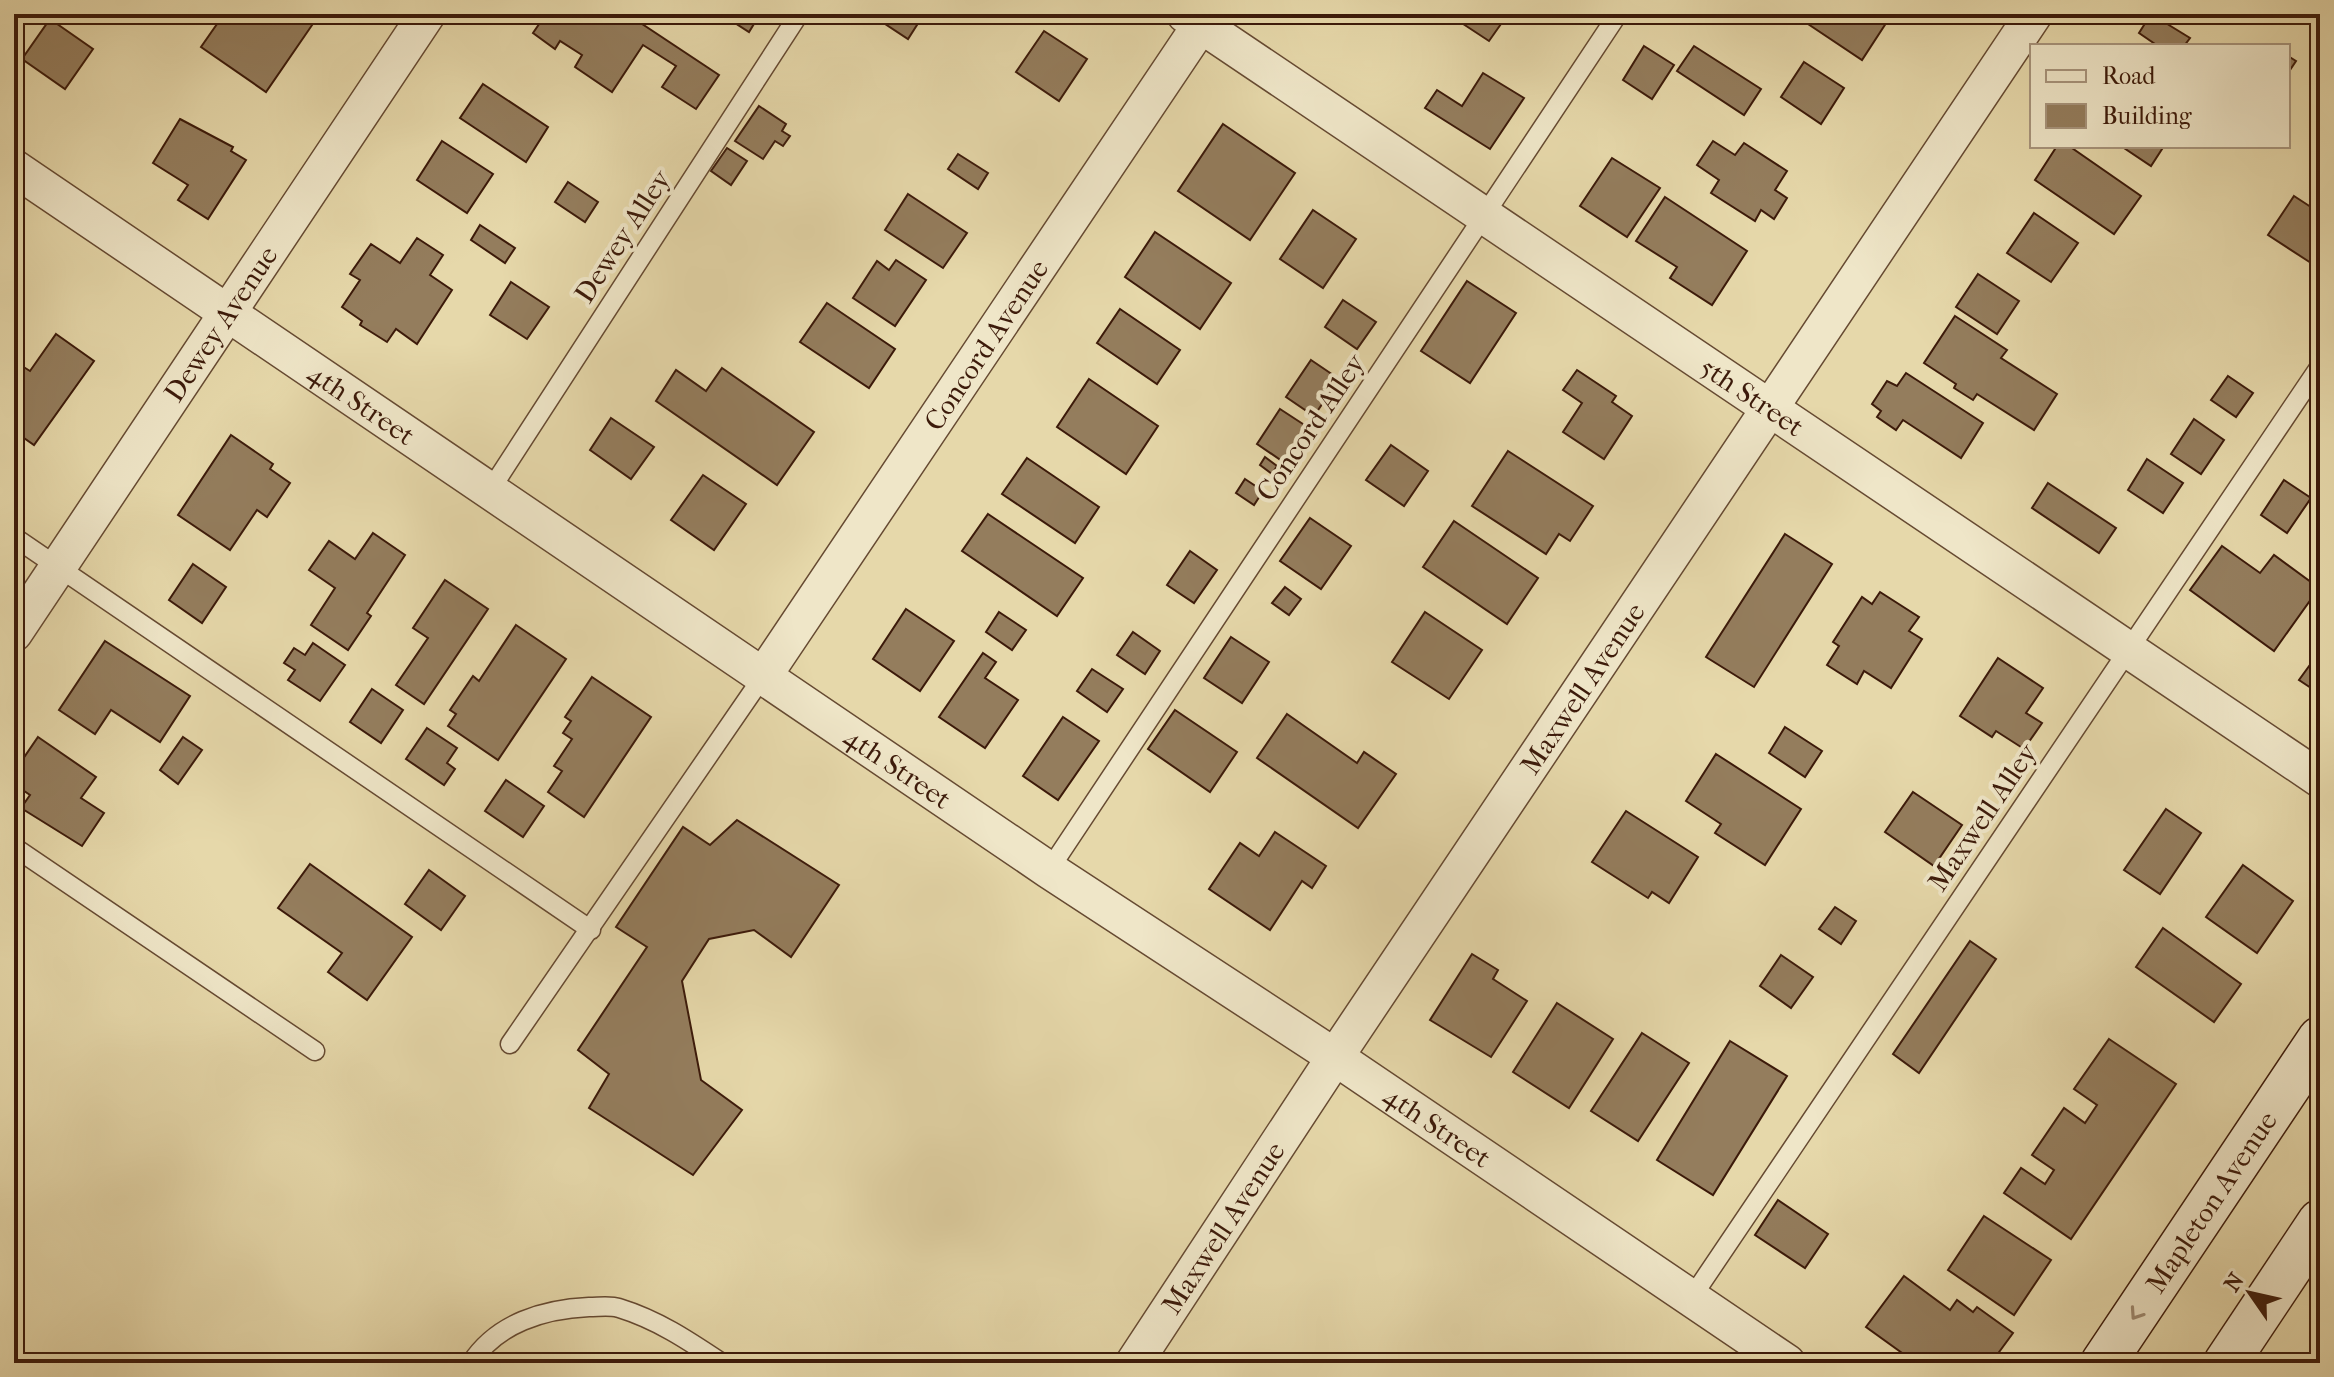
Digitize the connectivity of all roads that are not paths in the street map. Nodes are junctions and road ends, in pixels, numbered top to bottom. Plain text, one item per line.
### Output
1 (427, 14) edge
2 (799, 14) edge
3 (1618, 14) edge
4 (2034, 14) edge
5 (1198, 18) edge
6 (14, 168) edge
7 (1484, 216) junction
8 (227, 313) junction
9 (2320, 366) edge
10 (1768, 407) junction
11 (491, 489) junction
12 (14, 537) edge
13 (58, 566) junction
14 (14, 633) edge
15 (2129, 650) junction
16 (764, 675) junction
17 (2320, 779) edge
18 (14, 847) edge
19 (1049, 870) junction
20 (591, 930) junction
21 (2320, 1039) edge
22 (510, 1044) dead end
23 (315, 1051) dead end
24 (1335, 1057) junction
25 (2320, 1222) edge
26 (1690, 1300) junction
27 (471, 1363) edge
28 (722, 1363) edge
29 (1134, 1363) edge
30 (1787, 1363) edge
31 (2103, 1363) edge
32 (2226, 1363) edge

1 - 8 street, Dewey Avenue
2 - 11 lane, Dewey Alley
3 - 7 lane, Concord Alley
4 - 10 street, Maxwell Avenue
5 - 7 street, 5th Street
5 - 16 street, Concord Avenue
6 - 8 street, 4th Street
7 - 10 street, 5th Street
7 - 19 lane, Concord Alley
8 - 11 street, 4th Street
8 - 13 street, Dewey Avenue
9 - 15 lane, Maxwell Alley
10 - 15 street, 5th Street
10 - 24 street, Maxwell Avenue
11 - 16 street, 4th Street
12 - 13 lane
13 - 14 street, Dewey Avenue
13 - 20 lane
15 - 17 street, 5th Street
15 - 26 lane, Maxwell Alley
16 - 19 street, 4th Street
16 - 20 lane
18 - 23 lane
19 - 24 street, 4th Street
20 - 22 lane
21 -> 31 street, Mapleton Avenue
24 - 26 street, 4th Street
24 - 29 street, Maxwell Avenue
25 - 32 street
26 - 30 street, 4th Street
27 - 28 lane

